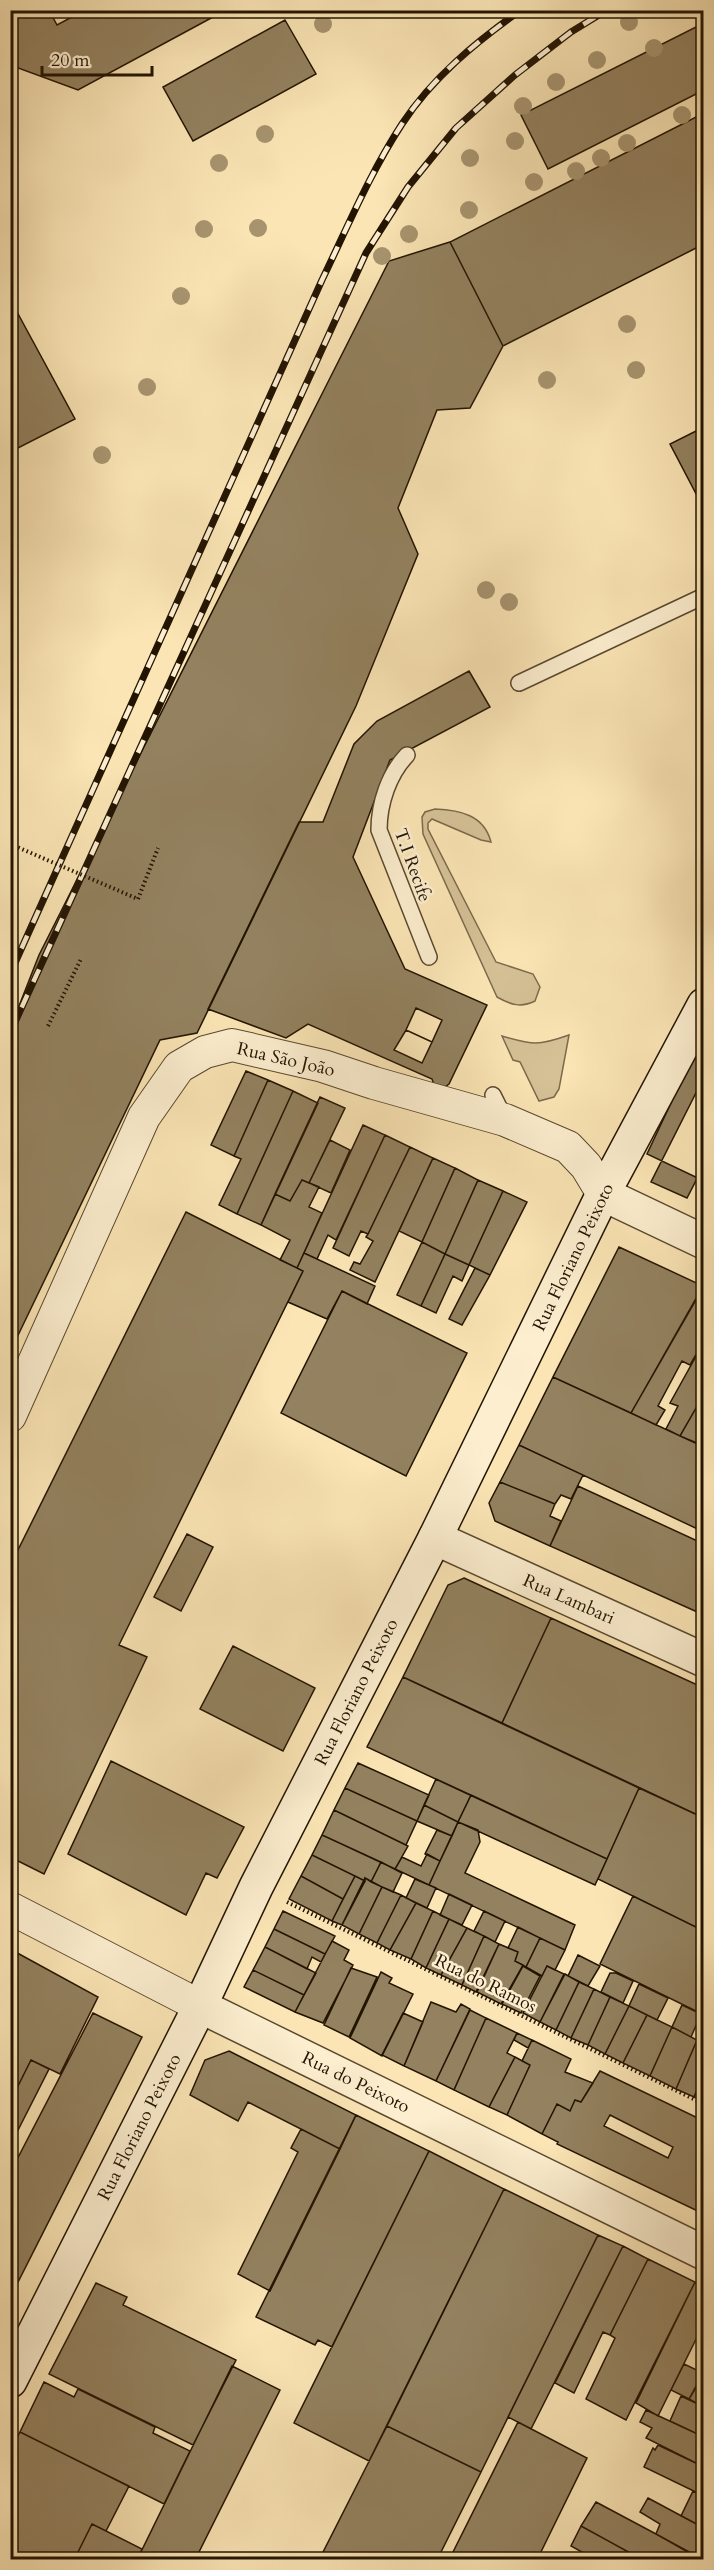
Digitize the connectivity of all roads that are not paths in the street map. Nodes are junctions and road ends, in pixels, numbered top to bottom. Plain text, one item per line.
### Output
1 (704, 596) edge
2 (519, 683) dead end
3 (408, 755) dead end
4 (429, 957) dead end
5 (704, 1005) edge
6 (603, 1194) junction
7 (704, 1242) edge
8 (10, 1416) edge
9 (435, 1538) junction
10 (704, 1660) edge
11 (10, 1908) edge
12 (200, 2006) junction
13 (704, 2253) edge
14 (10, 2380) edge

1 - 2 lane
3 - 4 lane, T.I Recife
5 - 6 main road, Rua Floriano Peixoto
6 - 7 main road
6 - 8 street, Rua São João
6 - 9 main road, Rua Floriano Peixoto
9 - 10 main road, Rua Lambari
9 - 12 main road, Rua Floriano Peixoto
11 - 12 street, Rua do Peixoto
12 - 13 main road, Rua do Peixoto
12 - 14 main road, Rua Floriano Peixoto

